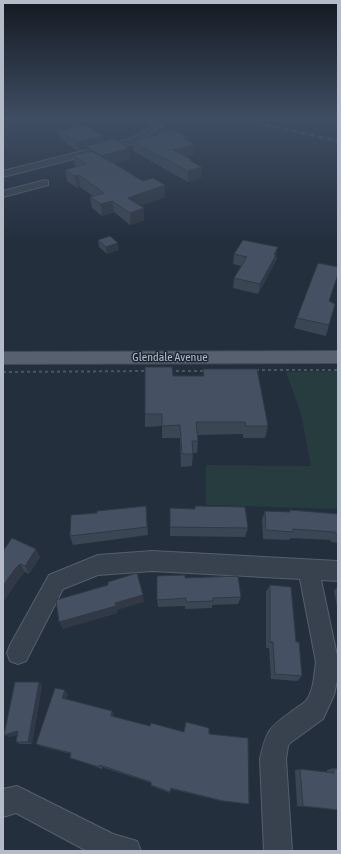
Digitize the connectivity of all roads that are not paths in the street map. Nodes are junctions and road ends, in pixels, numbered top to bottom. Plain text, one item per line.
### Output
1 (58, 160) edge
2 (6, 173) edge
3 (45, 183) dead end
4 (29, 187) junction
5 (3, 194) edge
6 (338, 357) edge
7 (3, 358) edge
8 (308, 568) junction
9 (338, 571) edge
10 (18, 653) dead end
11 (3, 803) edge
12 (127, 851) edge
13 (278, 851) edge

1 - 2 street
2 - 4 street
3 - 4 street
4 - 5 street
6 - 7 main road, Glendale Avenue
8 - 9 street
8 - 10 street
8 - 13 street
11 - 12 street

